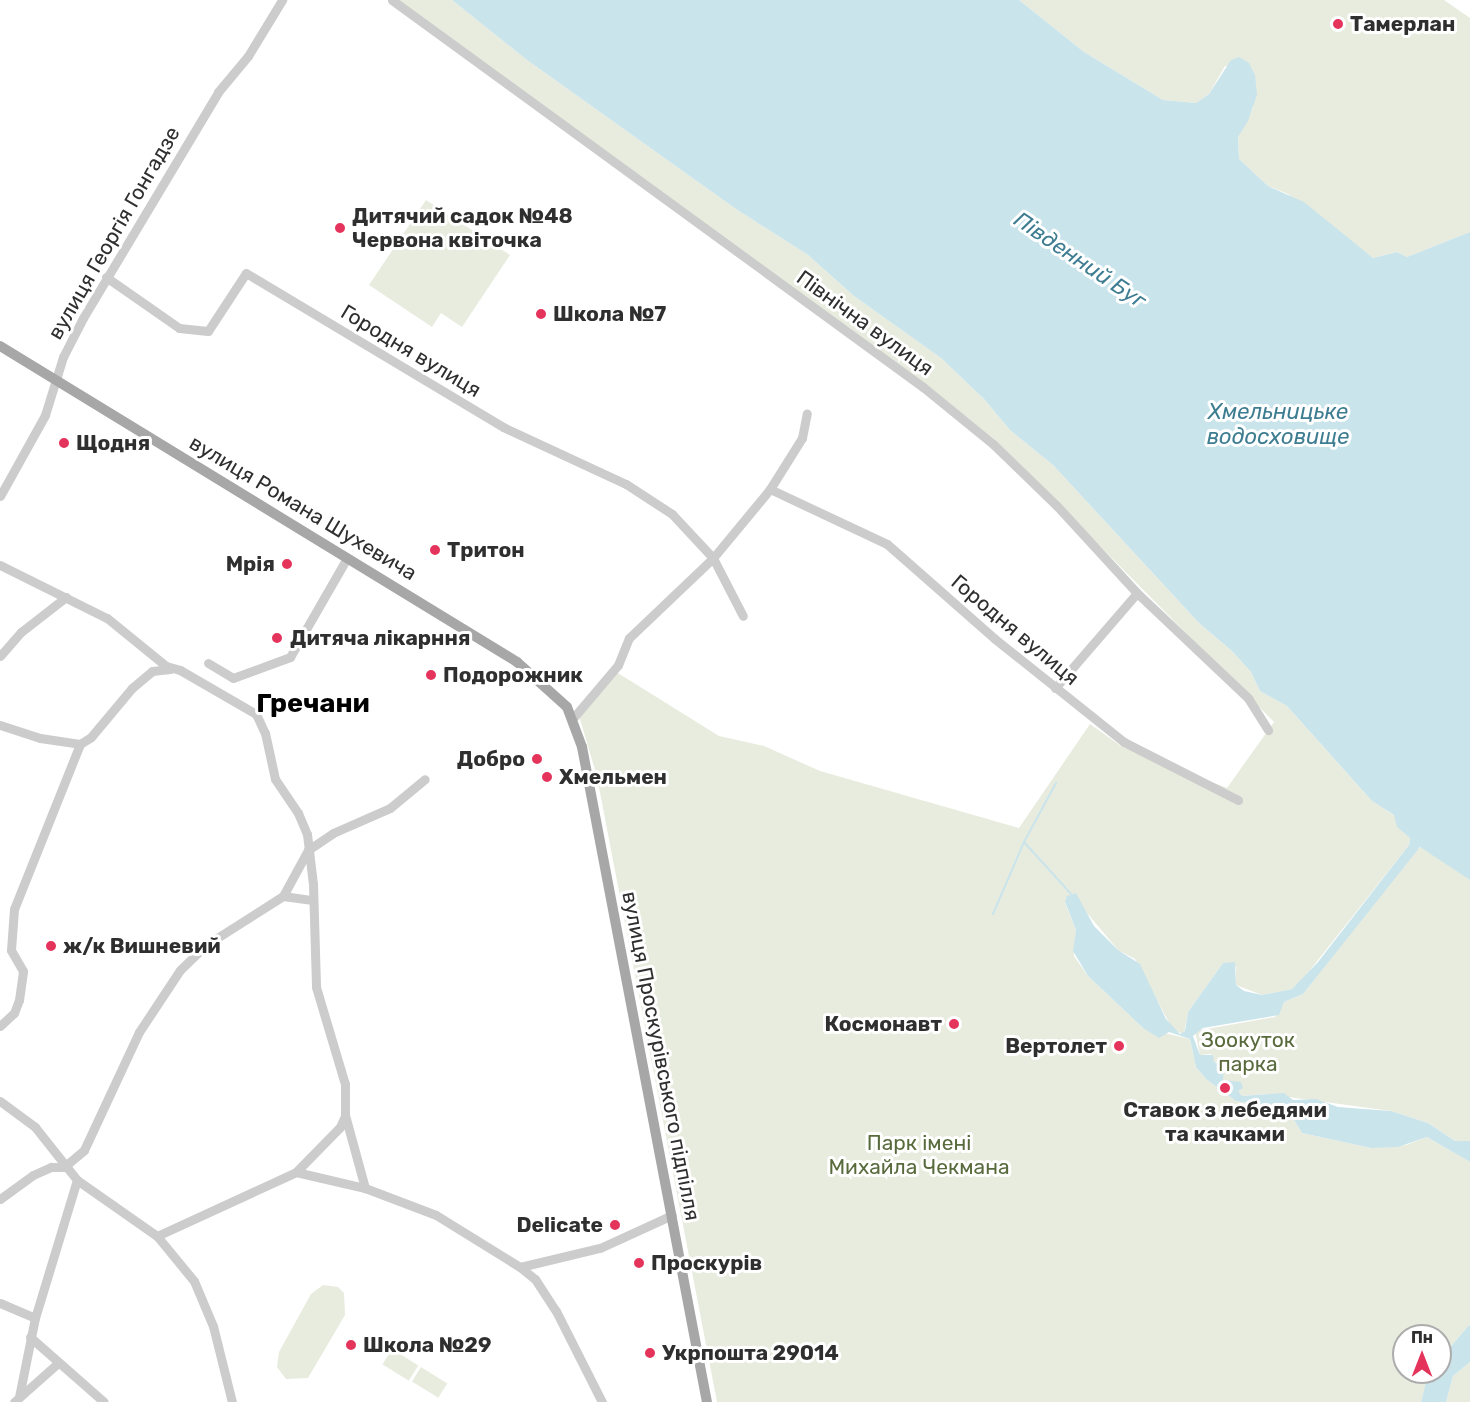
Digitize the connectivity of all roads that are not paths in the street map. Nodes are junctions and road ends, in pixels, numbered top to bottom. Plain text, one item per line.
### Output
1 (282, 0) edge
2 (392, 0) edge
3 (106, 277) junction
4 (0, 346) edge
5 (55, 379) junction
6 (807, 413) dead end
7 (770, 489) junction
8 (0, 496) edge
9 (347, 558) junction
10 (712, 558) junction
11 (0, 565) edge
12 (1137, 593) junction
13 (66, 597) junction
14 (743, 616) dead end
15 (0, 656) edge
16 (208, 663) dead end
17 (180, 670) junction
18 (1055, 688) junction
19 (574, 717) junction
20 (0, 725) edge
21 (1268, 730) dead end
22 (80, 744) junction
23 (425, 779) dead end
24 (1238, 800) dead end
25 (308, 850) junction
26 (283, 896) junction
27 (311, 900) junction
28 (0, 1026) edge
29 (0, 1101) edge
30 (345, 1115) junction
31 (64, 1167) junction
32 (296, 1172) junction
33 (77, 1180) junction
34 (365, 1188) junction
35 (0, 1199) edge
36 (672, 1215) junction
37 (157, 1236) junction
38 (520, 1267) junction
39 (0, 1304) edge
40 (35, 1318) junction
41 (30, 1337) junction
42 (58, 1363) junction
43 (16, 1400) edge
44 (104, 1402) edge
45 (232, 1402) edge
46 (603, 1402) edge
47 (707, 1402) edge

1 - 3 street, вулиця Георгія Гонгадзе
2 - 12 street, Північна вулиця
3 - 5 street, вулиця Георгія Гонгадзе
3 - 10 street, Городня вулиця
4 - 5 main road, вулиця Романа Шухевича
5 - 8 street, вулиця Георгія Гонгадзе
5 - 9 main road, вулиця Романа Шухевича
6 - 7 street
7 - 10 street
7 - 18 street, Городня вулиця
9 - 16 street
9 - 19 main road, вулиця Романа Шухевича
10 - 14 street
10 - 19 street
11 - 13 street
12 - 18 street
12 - 21 street, Північна вулиця
13 - 15 street
13 - 17 street
17 - 22 street
17 - 25 street
18 - 24 street, Городня вулиця
19 - 36 main road, вулиця Проскурівського підпілля
20 - 22 street
22 - 28 street
23 - 25 street
25 - 26 street
25 - 27 street
26 - 27 street
26 - 31 street
27 - 30 street
29 - 31 street
30 - 32 street
30 - 34 street
31 - 33 street
31 - 35 street
32 - 34 street
32 - 37 street
33 - 37 street
33 - 40 street
34 - 38 street
36 - 38 street
36 - 47 main road, вулиця Проскурівського підпілля
37 - 45 street
38 - 46 street
39 - 40 street
40 - 41 street
41 - 42 street
41 - 43 street
42 - 43 street
42 - 44 street

